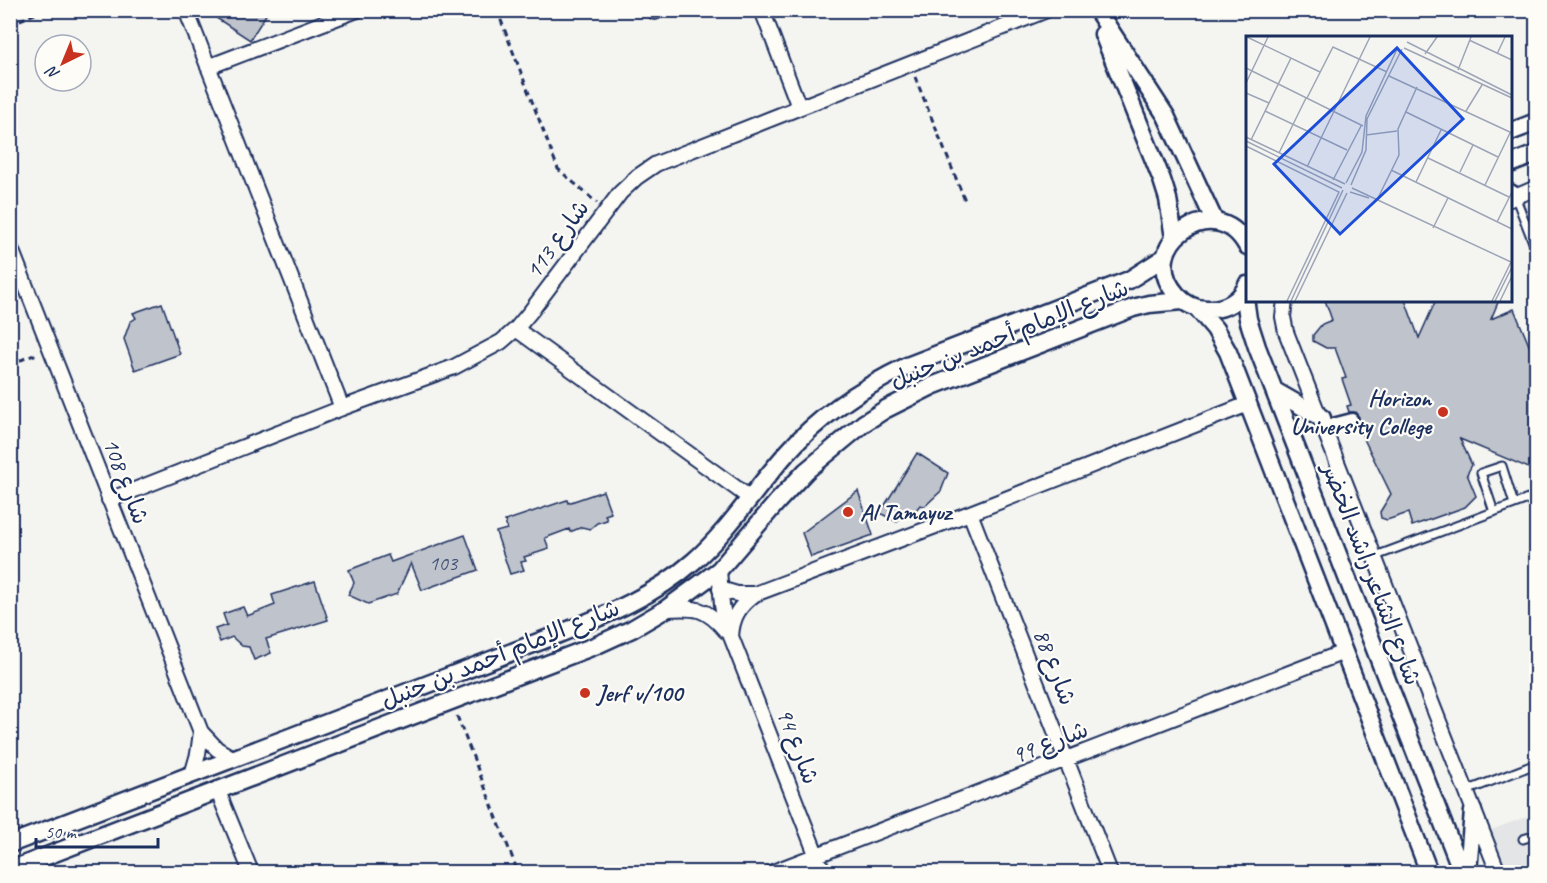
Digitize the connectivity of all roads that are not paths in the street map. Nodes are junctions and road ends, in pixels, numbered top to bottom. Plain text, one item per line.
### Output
1 (186, 10) edge
2 (357, 10) edge
3 (762, 10) edge
4 (1047, 10) edge
5 (1095, 10) edge
6 (208, 68) junction
7 (799, 107) junction
8 (1536, 122) edge
9 (1511, 131) edge
10 (1536, 154) edge
11 (1511, 163) edge
12 (1536, 188) edge
13 (1511, 196) edge
14 (1215, 222) junction
15 (1241, 230) edge
16 (1174, 238) junction
17 (10, 246) edge
18 (1536, 250) edge
19 (1165, 257) junction
20 (1246, 288) edge
21 (1248, 302) edge
22 (1285, 302) edge
23 (1190, 305) junction
24 (516, 329) junction
25 (1275, 391) junction
26 (1248, 404) junction
27 (342, 408) junction
28 (1352, 419) dead end
29 (1323, 422) junction
30 (1536, 496) edge
31 (750, 498) junction
32 (109, 500) junction
33 (1514, 504) junction
34 (1494, 512) junction
35 (970, 513) junction
36 (1373, 557) junction
37 (719, 570) junction
38 (720, 589) junction
39 (755, 594) junction
40 (666, 609) junction
41 (731, 637) junction
42 (1344, 652) junction
43 (201, 732) junction
44 (234, 759) junction
45 (1067, 760) junction
46 (1536, 764) edge
47 (192, 775) junction
48 (217, 789) junction
49 (1465, 791) junction
50 (1473, 812) junction
51 (1536, 835) edge
52 (1523, 839) dead end
53 (10, 844) edge
54 (816, 856) junction
55 (10, 870) edge
56 (251, 873) edge
57 (773, 873) edge
58 (823, 873) edge
59 (1110, 873) edge
60 (1430, 873) edge
61 (1462, 873) edge
62 (1468, 873) edge
63 (1498, 873) edge

1 - 6 street
2 - 6 street
3 - 7 street
4 - 7 street, شارع 113
5 - 14 street
5 - 16 street
6 - 27 street
7 - 24 street, شارع 113
8 - 9 street
10 - 11 street
12 - 13 street
13 - 18 lane
14 - 15 street
14 - 16 street
16 - 19 street
17 - 32 street, شارع 108
19 - 23 street
19 - 31 street, شارع الإمام أحمد بن حنبل
20 - 23 street, شارع الإمام أحمد بن حنبل
21 - 25 street, شارع الشاعر راشد الخضر
22 - 29 street
23 - 26 street
23 - 37 street, شارع الإمام أحمد بن حنبل
24 - 27 street, شارع 113
24 - 31 street
25 - 29 street
25 - 61 street, شارع الشاعر راشد الخضر
26 - 35 street
26 - 42 street
27 - 32 street, شارع 113
28 - 29 street
29 - 36 street
30 - 33 lane
31 - 44 street, شارع الإمام أحمد بن حنبل
32 - 43 street, شارع 108
33 - 34 lane
33 - 34 lane
34 - 36 lane
35 - 39 street
35 - 45 street, شارع 88
36 - 49 street
37 - 38 street, شارع 94
37 - 40 street, شارع الإمام أحمد بن حنبل
38 - 39 street
38 - 41 street, شارع 94
39 - 41 street
40 - 41 street, شارع 94
40 - 48 street, شارع الإمام أحمد بن حنبل
41 - 54 street, شارع 94
42 - 45 street, شارع 99
42 - 60 street
43 - 44 street, شارع 108
43 - 47 street
44 - 47 street, شارع الإمام أحمد بن حنبل
45 - 54 street, شارع 99
45 - 59 street, شارع 88
46 - 49 lane
47 - 53 street, شارع الإمام أحمد بن حنبل
48 - 55 street, شارع الإمام أحمد بن حنبل
48 - 56 street
49 - 50 street
50 - 62 street
50 - 63 street
51 - 52 lane
54 - 57 street, شارع 99
54 - 58 street, شارع 94

